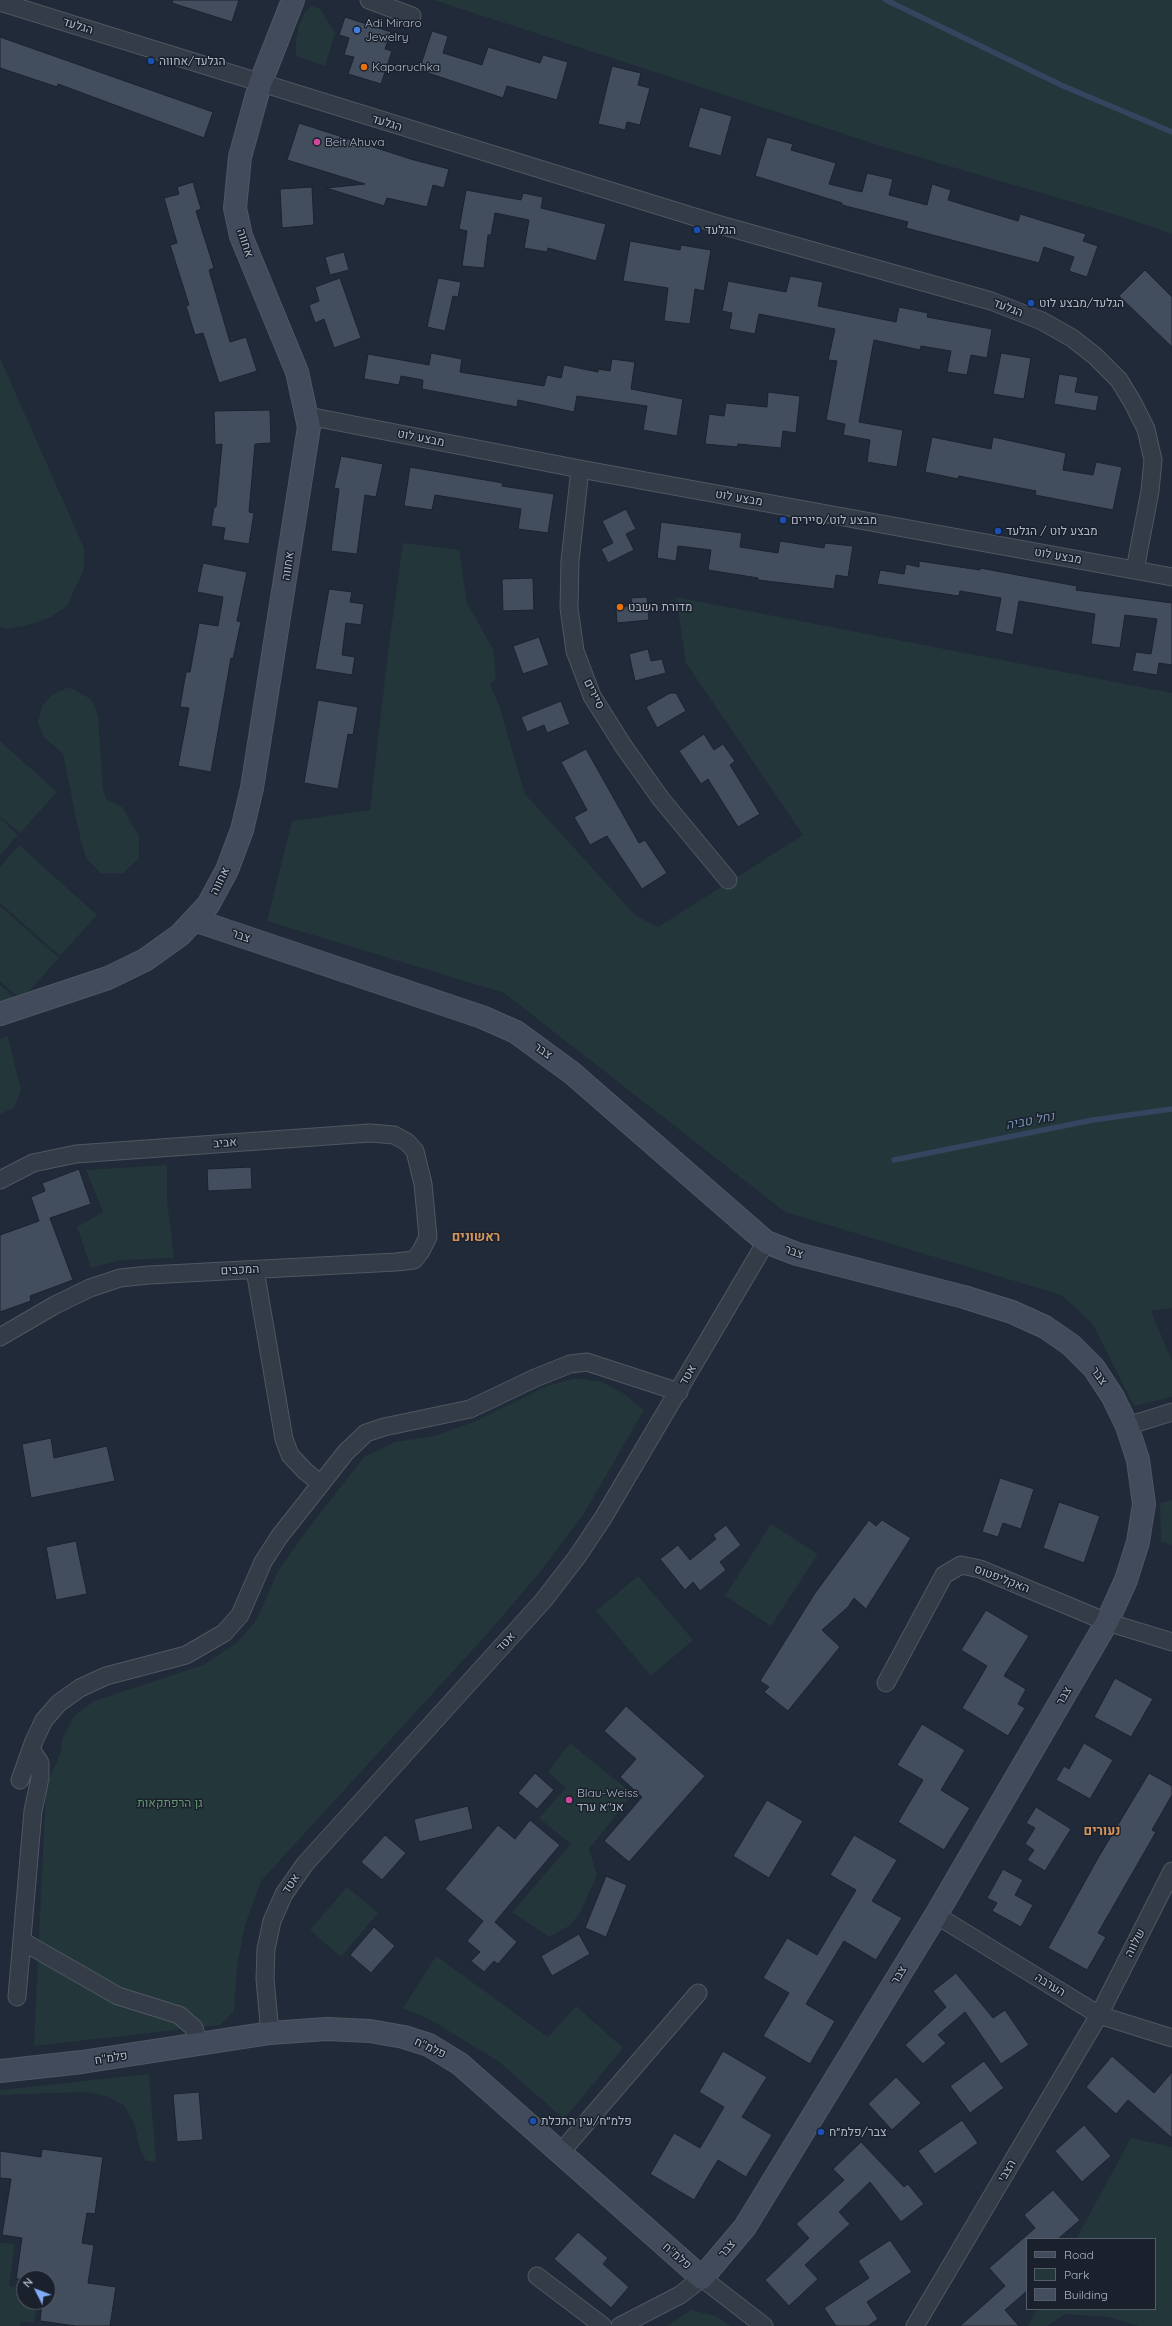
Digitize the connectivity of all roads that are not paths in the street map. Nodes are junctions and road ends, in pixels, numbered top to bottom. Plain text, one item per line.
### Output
1 (293, 0) edge
2 (369, 0) edge
3 (0, 2) edge
4 (412, 16) dead end
5 (260, 84) junction
6 (308, 416) junction
7 (580, 469) junction
8 (1135, 570) junction
9 (1172, 577) edge
10 (728, 880) dead end
11 (194, 920) junction
12 (0, 1014) edge
13 (0, 1180) edge
14 (423, 1184) joint
15 (766, 1242) junction
16 (255, 1270) junction
17 (0, 1337) edge
18 (679, 1392) junction
19 (1172, 1412) edge
20 (1127, 1426) junction
21 (321, 1484) junction
22 (1107, 1622) junction
23 (1172, 1642) edge
24 (886, 1683) dead end
25 (31, 1749) junction
26 (20, 1780) dead end
27 (1172, 1871) edge
28 (936, 1915) junction
29 (22, 1941) junction
30 (698, 1993) dead end
31 (17, 1997) dead end
32 (1099, 2015) junction
33 (270, 2033) junction
34 (1172, 2038) edge
35 (199, 2044) junction
36 (0, 2071) edge
37 (561, 2152) junction
38 (537, 2276) dead end
39 (702, 2278) junction
40 (603, 2326) edge
41 (620, 2326) edge
42 (764, 2326) edge
43 (915, 2326) edge

1 - 5 street, אחווה
2 - 4 street
3 - 5 street, הגלעד
5 - 6 street, אחווה
5 - 8 street, הגלעד
6 - 7 street, מבצע לוט
6 - 11 street, אחווה
7 - 8 street, מבצע לוט
7 - 10 street, סיירים
8 - 9 street, מבצע לוט
11 - 12 street, אחווה
11 - 15 street, צבר
13 - 14 street, אביב
14 - 16 street, המכבים
15 - 18 street, אטד
15 - 20 street, צבר
16 - 17 street, המכבים
16 - 21 street
18 - 21 street
18 - 33 street, אטד
19 - 20 street
20 - 22 street, צבר
21 - 25 street
22 - 23 street, האקליפטוס
22 - 24 street, האקליפטוס
22 - 28 street, צבר
25 - 26 street
25 - 29 street
27 - 32 street, שלווה
28 - 32 street, הערבה
28 - 39 street, צבר
29 - 31 street
29 - 35 street
30 - 37 street
32 - 34 street, הערבה
32 - 43 street, הצבי
33 - 35 street, פלמ"ח
33 - 37 street, פלמ"ח
35 - 36 street, פלמ"ח
37 - 39 street, פלמ"ח
38 - 40 street
39 - 41 street
39 - 42 street, פלמ"ח

